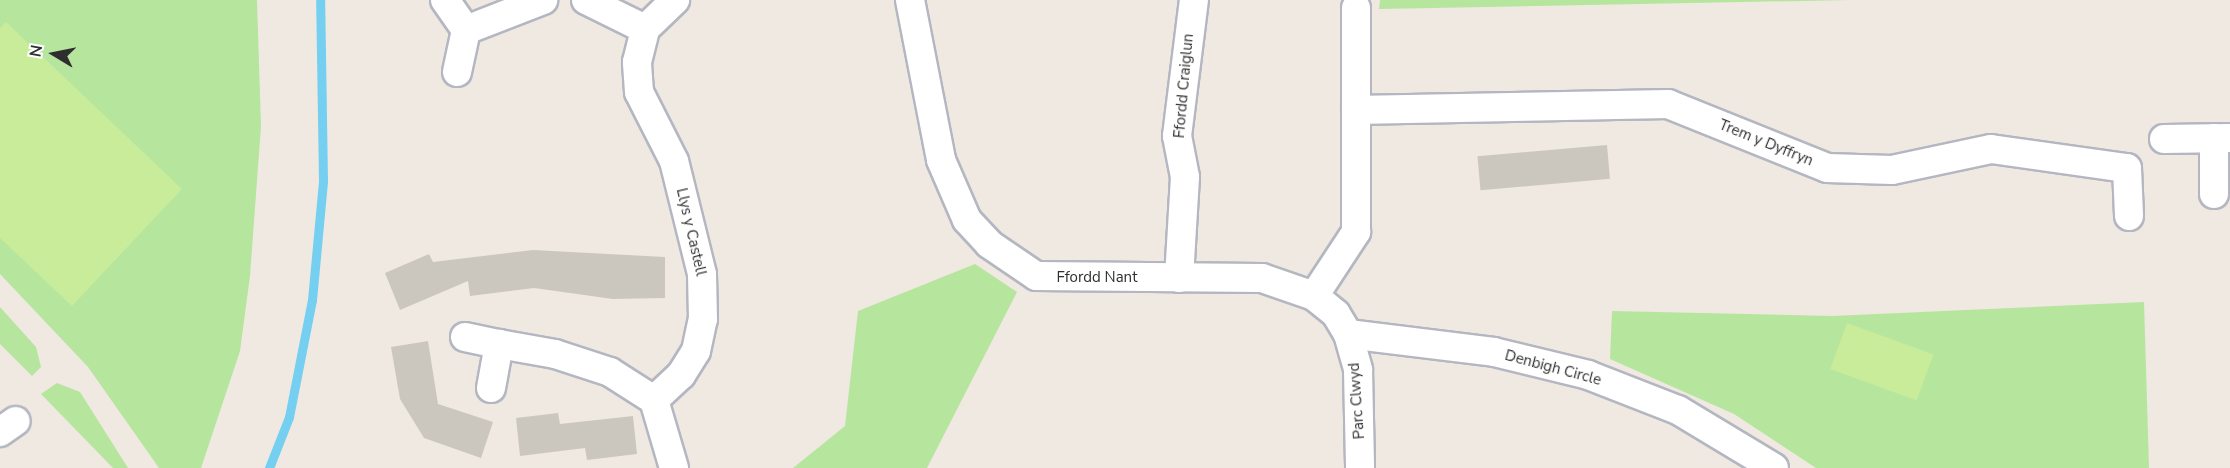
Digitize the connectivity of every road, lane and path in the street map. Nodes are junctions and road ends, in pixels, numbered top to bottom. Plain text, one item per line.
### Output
1 (445, 0) edge
2 (543, 0) edge
3 (586, 0) edge
4 (675, 0) edge
5 (910, 0) edge
6 (1189, 1) edge
7 (1356, 8) dead end
8 (645, 29) junction
9 (466, 30) junction
10 (457, 72) dead end
11 (1356, 110) junction
12 (2222, 138) edge
13 (2164, 139) dead end
14 (2214, 194) dead end
15 (2128, 216) dead end
16 (1179, 278) junction
17 (1314, 296) junction
18 (1348, 334) junction
19 (465, 337) dead end
20 (499, 344) junction
21 (491, 388) dead end
22 (654, 400) junction
23 (674, 468) edge
24 (1360, 468) edge
25 (1774, 468) edge

1 - 9 street
2 - 9 street
3 - 8 street
4 - 8 street
5 - 16 street, Ffordd Nant
6 - 16 street, Ffordd Craiglun
7 - 11 street
8 - 22 street, Llys y Castell
9 - 10 street
11 - 15 street, Trem y Dyffryn
11 - 17 street
12 - 13 street
12 - 14 street
16 - 17 street, Ffordd Nant
17 - 18 street, Ffordd Nant
18 - 24 street, Parc Clwyd
18 - 25 street, Denbigh Circle
19 - 20 street
20 - 21 street
20 - 22 street
22 - 23 street

